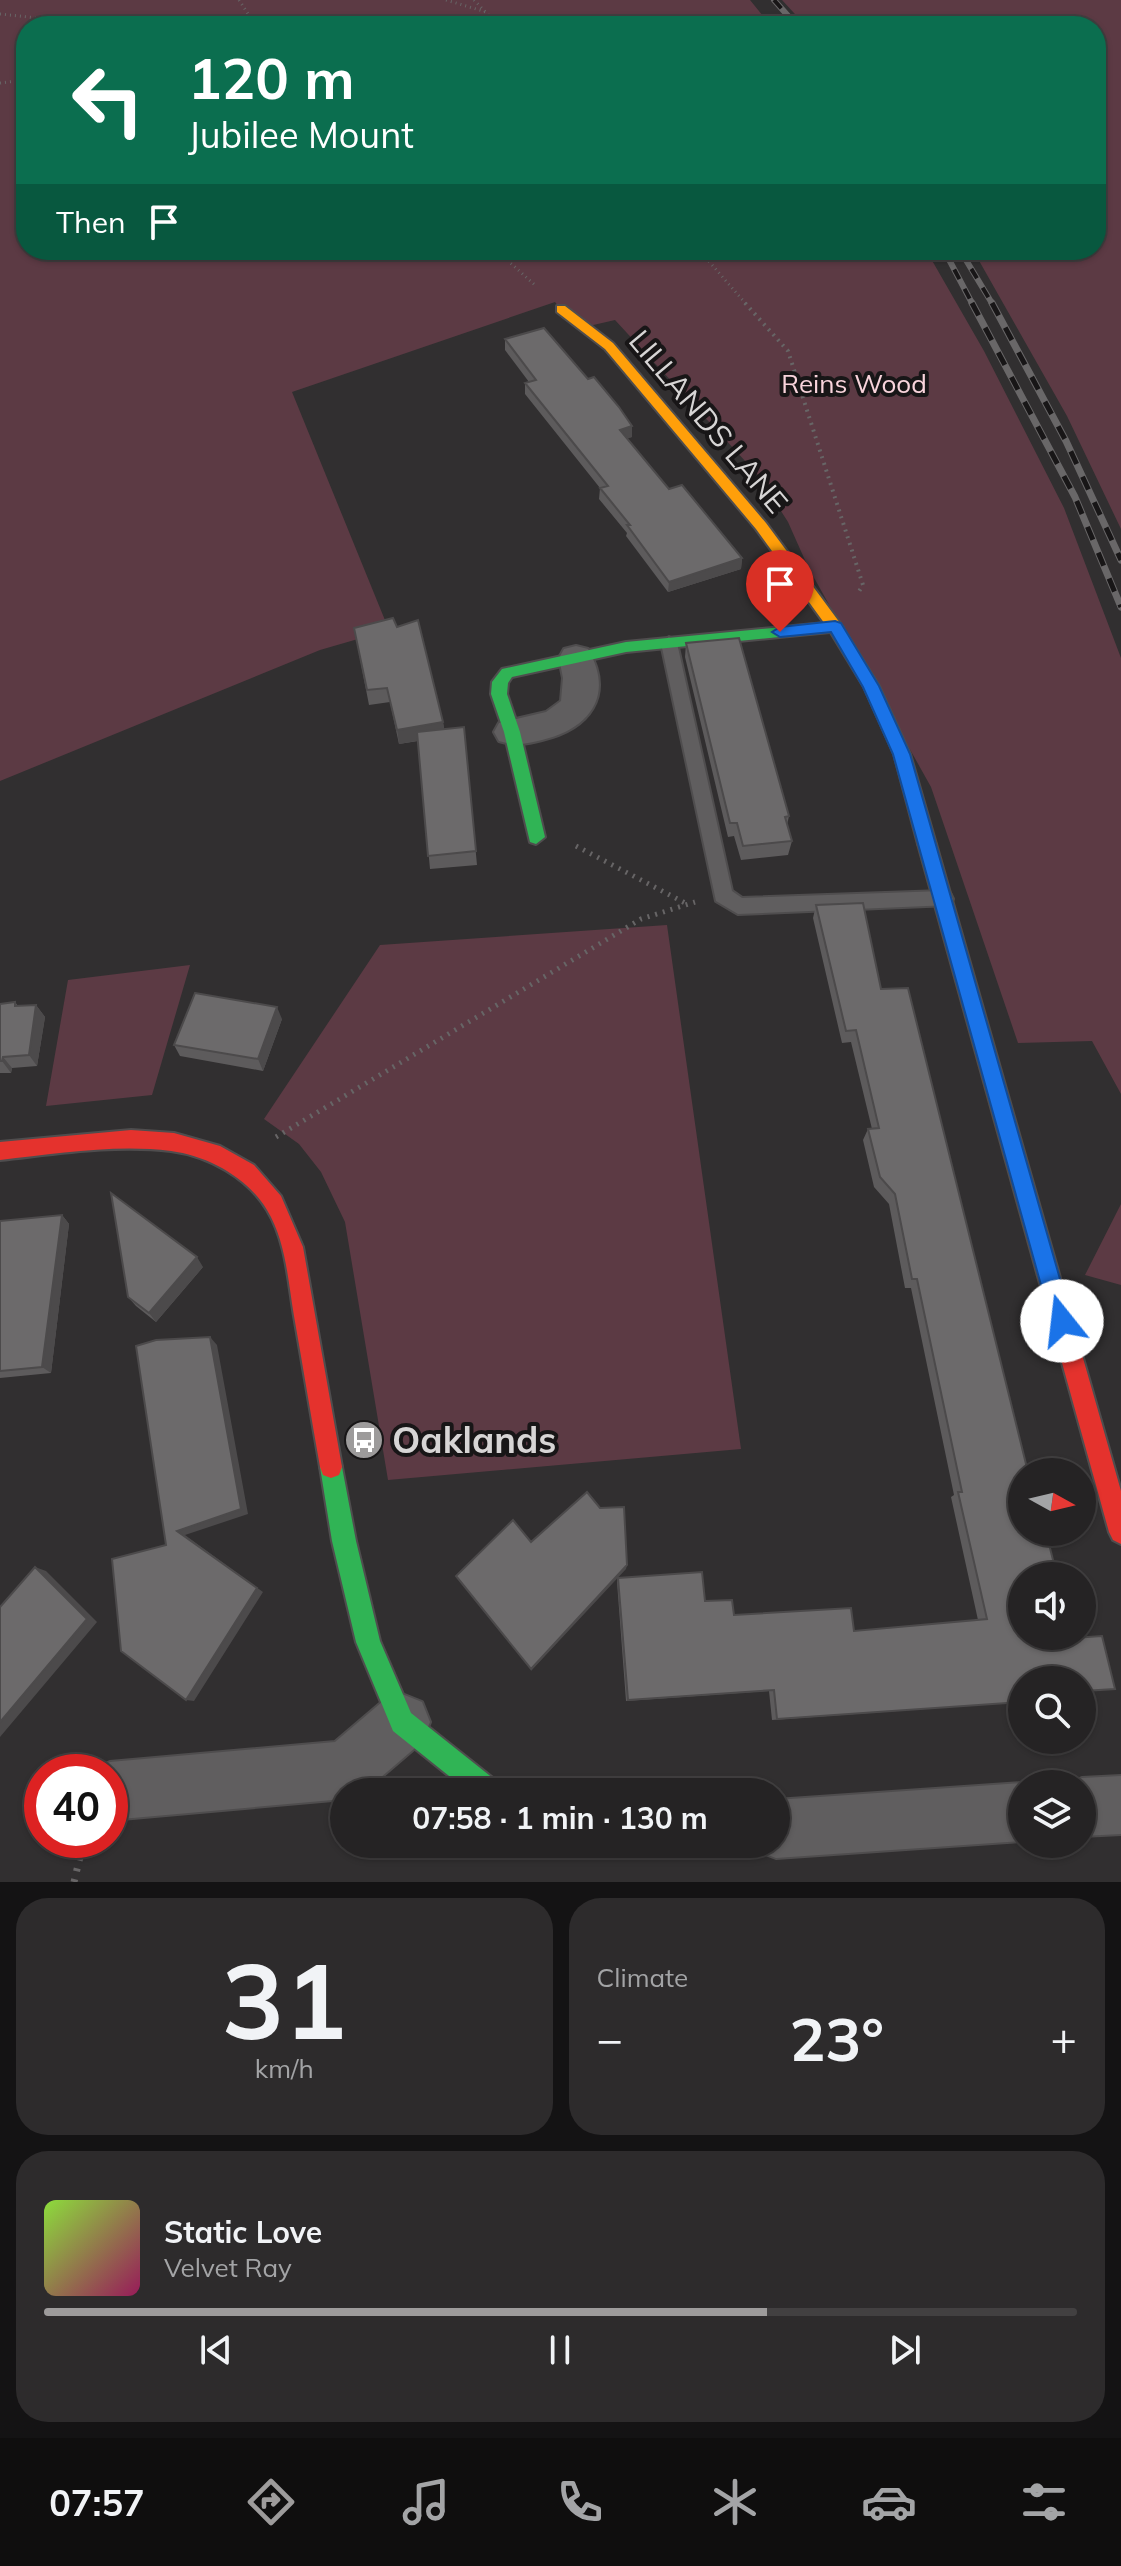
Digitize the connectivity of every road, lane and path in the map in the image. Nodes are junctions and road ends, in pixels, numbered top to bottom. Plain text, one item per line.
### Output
1 (446, 0) edge
2 (474, 0) edge
3 (486, 12) junction
4 (490, 16) edge
5 (507, 260) edge
6 (708, 260) edge
7 (561, 309) joint
8 (835, 627) junction
9 (669, 643) junction
10 (576, 658) junction
11 (512, 732) junction
12 (536, 837) joint
13 (723, 895) junction
14 (943, 899) junction
15 (687, 904) junction
16 (0, 1151) edge
17 (237, 1160) junction
18 (1121, 1532) edge
19 (402, 1722) junction
20 (472, 1778) edge
21 (128, 1789) edge
22 (1121, 1805) edge
23 (1096, 1806) edge
24 (1008, 1813) edge
25 (790, 1828) edge
26 (80, 1858) edge
27 (74, 1882) edge

1 - 3 path
2 - 3 path
3 - 4 path
5 - 7 path
6 - 8 path
7 - 8 street, LILLANDS LANE
8 - 9 street
8 - 14 street, LILLANDS LANE
9 - 10 street
9 - 13 lane
10 - 11 street
10 - 11 street
11 - 12 street
12 - 15 path
13 - 14 lane
13 - 15 path
14 - 18 street, LILLANDS LANE
15 - 17 path
16 - 17 street
17 - 19 street
19 - 20 street
19 - 21 street
22 - 23 street
24 - 25 street
26 - 27 path

